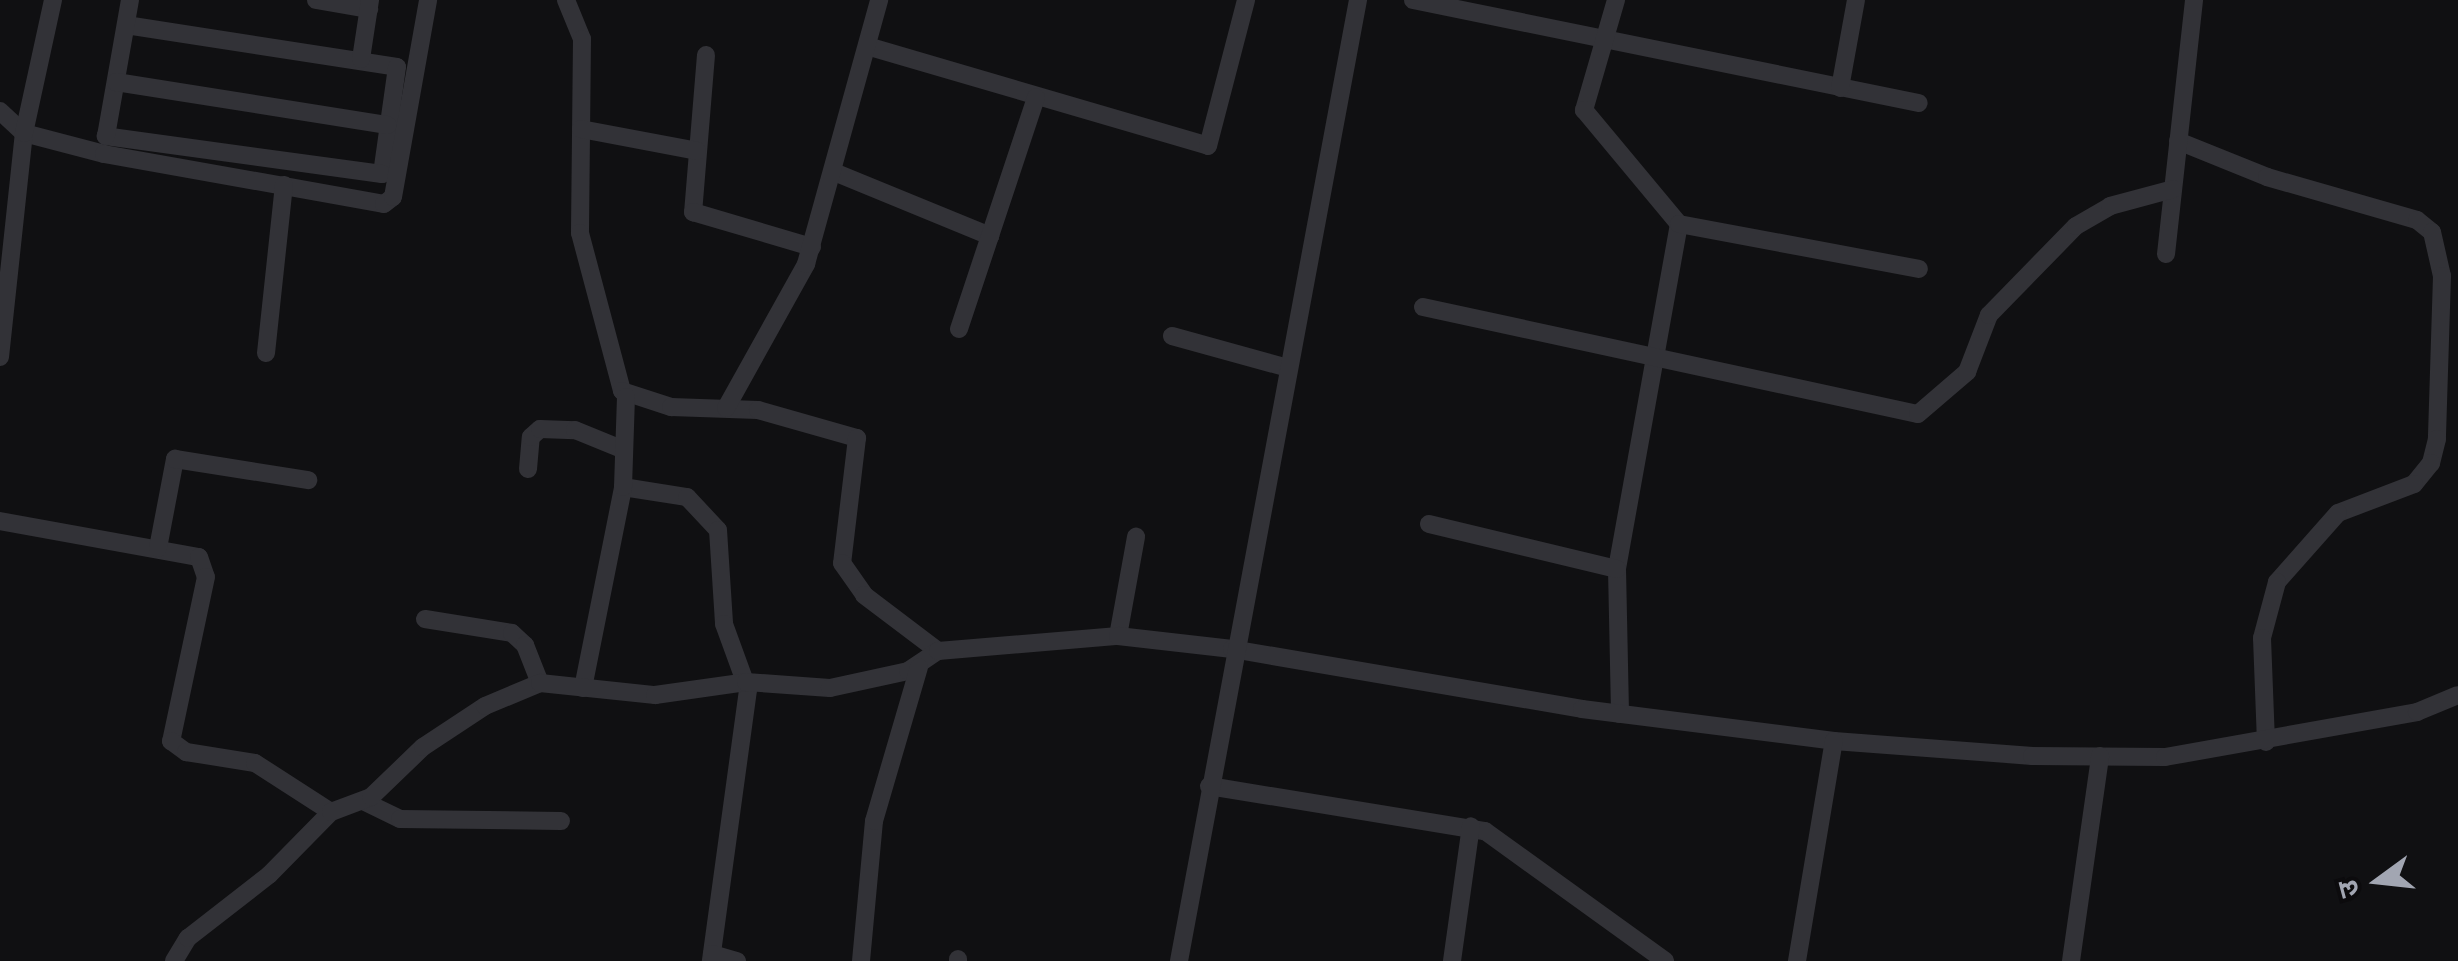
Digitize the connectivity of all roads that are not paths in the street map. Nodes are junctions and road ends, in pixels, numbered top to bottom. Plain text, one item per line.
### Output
1 (52, 0) edge
2 (130, 0) edge
3 (316, 0) edge
4 (428, 0) edge
5 (566, 0) edge
6 (879, 0) edge
7 (1246, 0) edge
8 (1358, 0) edge
9 (1414, 0) edge
10 (1616, 0) edge
11 (1856, 0) edge
12 (2194, 0) edge
13 (370, 5) edge
14 (126, 25) junction
15 (1605, 43) junction
16 (867, 46) junction
17 (706, 55) dead end
18 (360, 59) junction
19 (116, 82) junction
20 (1840, 88) junction
21 (1036, 97) junction
22 (1919, 103) dead end
23 (0, 111) edge
24 (388, 126) junction
25 (581, 129) junction
26 (24, 133) junction
27 (2178, 141) junction
28 (697, 151) junction
29 (834, 172) junction
30 (284, 185) junction
31 (2173, 189) junction
32 (1679, 224) junction
33 (990, 236) junction
34 (812, 247) junction
35 (2166, 254) dead end
36 (1919, 269) dead end
37 (1424, 307) dead end
38 (959, 329) dead end
39 (1172, 336) dead end
40 (266, 353) dead end
41 (0, 357) edge
42 (1656, 358) junction
43 (1288, 368) junction
44 (626, 397) junction
45 (726, 408) junction
46 (624, 450) junction
47 (528, 470) dead end
48 (308, 480) dead end
49 (623, 487) junction
50 (0, 521) edge
51 (1429, 524) dead end
52 (1136, 537) dead end
53 (158, 548) junction
54 (1617, 569) junction
55 (425, 620) dead end
56 (1118, 636) junction
57 (1232, 649) junction
58 (938, 651) junction
59 (920, 666) junction
60 (746, 682) junction
61 (540, 684) junction
62 (583, 688) junction
63 (2458, 695) edge
64 (1620, 714) junction
65 (1834, 741) junction
66 (2266, 742) junction
67 (2100, 756) junction
68 (1209, 786) junction
69 (363, 800) junction
70 (331, 812) junction
71 (561, 820) dead end
72 (1471, 826) junction
73 (712, 958) edge
74 (174, 961) edge
75 (737, 961) edge
76 (861, 961) edge
77 (1178, 961) edge
78 (1452, 961) edge
79 (1664, 961) edge
80 (1797, 961) edge
81 (2071, 961) edge

1 - 26 street
2 - 14 street
3 - 13 street
4 - 30 street
5 - 25 street
6 - 16 street
7 - 21 street
8 - 43 street
9 - 15 street
10 - 15 street
11 - 20 street
12 - 27 street
13 - 18 street
14 - 18 street
14 - 19 street
15 - 20 street
15 - 32 street
16 - 21 street
16 - 29 street
17 - 28 street
18 - 24 street
19 - 24 street
19 - 24 street
20 - 22 street
21 - 33 street
23 - 26 street
25 - 28 street
25 - 44 street
26 - 30 street
26 - 41 street
27 - 31 street
27 - 66 street
28 - 34 street
29 - 33 street
29 - 34 street
30 - 40 street
31 - 35 street
31 - 42 street
32 - 36 street
32 - 42 street
33 - 38 street
34 - 45 street
37 - 42 street
39 - 43 street
42 - 54 street
43 - 57 street
44 - 45 street
44 - 46 street
45 - 58 street
46 - 47 street
46 - 49 street
48 - 53 street
49 - 60 street
49 - 62 street
50 - 53 street
51 - 54 street
52 - 56 street
53 - 70 street
54 - 64 street
55 - 61 street
56 - 57 street
56 - 58 street
57 - 64 street
57 - 68 street
58 - 59 street
59 - 60 street
59 - 76 street
60 - 62 street
60 - 73 street
61 - 62 street
61 - 69 street
63 - 66 street
64 - 65 street
65 - 67 street
65 - 80 street
66 - 67 street
67 - 81 street
68 - 72 street
68 - 77 street
69 - 70 street
69 - 71 street
70 - 74 street
72 - 78 street
72 - 79 street
73 - 75 street

